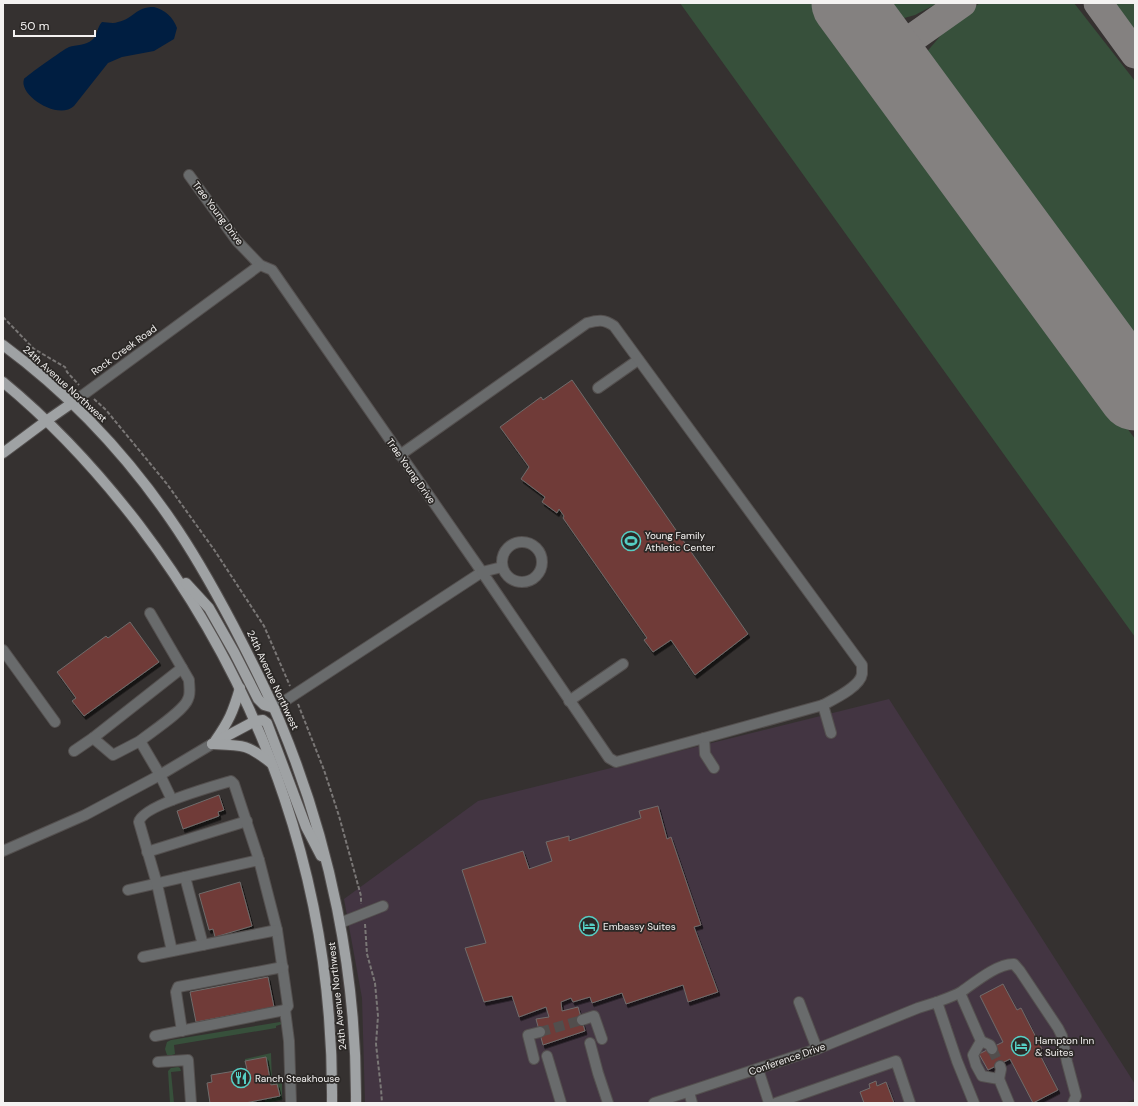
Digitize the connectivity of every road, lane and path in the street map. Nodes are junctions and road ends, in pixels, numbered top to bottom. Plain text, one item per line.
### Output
1 (189, 175) dead end
2 (260, 265) junction
3 (4, 346) edge
4 (638, 360) junction
5 (3, 382) edge
6 (598, 388) dead end
7 (72, 403) junction
8 (46, 421) junction
9 (3, 453) edge
10 (400, 455) junction
11 (166, 562) junction
12 (502, 567) dead end
13 (482, 572) junction
14 (150, 613) dead end
15 (3, 650) edge
16 (622, 664) dead end
17 (182, 668) junction
18 (240, 688) junction
19 (570, 701) junction
20 (823, 705) junction
21 (274, 708) junction
22 (255, 721) junction
23 (55, 722) dead end
24 (831, 733) dead end
25 (93, 738) junction
26 (704, 738) junction
27 (140, 741) junction
28 (212, 744) junction
29 (74, 751) dead end
30 (272, 764) junction
31 (714, 768) dead end
32 (160, 774) junction
33 (172, 800) junction
34 (247, 821) junction
35 (3, 851) edge
36 (147, 852) junction
37 (259, 860) junction
38 (328, 869) junction
39 (185, 877) junction
40 (157, 884) junction
41 (128, 890) dead end
42 (382, 906) dead end
43 (340, 924) junction
44 (277, 930) junction
45 (203, 945) junction
46 (172, 951) junction
47 (143, 957) dead end
48 (283, 967) junction
49 (960, 993) junction
50 (800, 1002) dead end
51 (937, 1002) junction
52 (285, 1010) junction
53 (582, 1020) tunnel mouth
54 (182, 1031) junction
55 (540, 1032) tunnel mouth
56 (156, 1036) dead end
57 (602, 1039) dead end
58 (981, 1041) junction
59 (590, 1043) dead end
60 (817, 1049) junction
61 (992, 1049) tunnel mouth
62 (547, 1056) dead end
63 (534, 1059) dead end
64 (158, 1062) dead end
65 (1000, 1066) tunnel mouth
66 (758, 1069) junction
67 (999, 1079) junction
68 (689, 1092) junction
69 (191, 1103) edge
70 (291, 1103) edge
71 (332, 1103) edge
72 (356, 1103) edge
73 (561, 1103) edge
74 (608, 1103) edge
75 (654, 1103) edge
76 (692, 1103) edge
77 (769, 1103) edge
78 (776, 1103) edge
79 (910, 1103) edge
80 (974, 1103) edge
81 (1009, 1103) edge
82 (1073, 1103) edge

1 - 2 street, Trae Young Drive
2 - 7 street, Rock Creek Road
2 - 10 street, Trae Young Drive
3 - 7 main road, 24th Avenue Northwest
4 - 6 street
4 - 10 street, Trae Young Drive
4 - 20 street, Trae Young Drive
5 - 8 main road, 24th Avenue Northwest
7 - 8 main road, Rock Creek Road
7 - 21 main road, 24th Avenue Northwest
8 - 9 main road, Rock Creek Road
8 - 11 main road, 24th Avenue Northwest
10 - 13 street, Trae Young Drive
11 - 18 main road, 24th Avenue Northwest
11 - 21 main road
12 - 13 street
13 - 19 street, Trae Young Drive
13 - 21 street
14 - 17 street
15 - 23 street
16 - 19 street
17 - 25 street
17 - 27 street
18 - 22 main road, 24th Avenue Northwest
18 - 28 main road
19 - 26 street, Trae Young Drive
20 - 24 street
20 - 26 street, Trae Young Drive
21 - 38 main road, 24th Avenue Northwest
22 - 28 main road
22 - 30 main road, 24th Avenue Northwest
22 - 38 main road
25 - 27 street
25 - 29 street
26 - 31 street
27 - 32 street
28 - 30 main road
28 - 32 street
30 - 71 main road, 24th Avenue Northwest
32 - 33 street
32 - 35 street
33 - 34 street
33 - 36 street
34 - 36 street
34 - 37 street
36 - 40 street
37 - 39 street
37 - 44 street
38 - 43 main road, 24th Avenue Northwest
39 - 40 street
39 - 45 street
40 - 41 street
40 - 46 street
42 - 43 street
43 - 72 main road, 24th Avenue Northwest
44 - 45 street
44 - 48 street
45 - 46 street
46 - 47 street
48 - 52 street
48 - 54 street
49 - 51 street, Conference Drive
49 - 58 street
49 - 82 street, Conference Drive
50 - 60 street
51 - 60 street, Conference Drive
51 - 80 street
52 - 54 street
52 - 70 street
53 - 57 street
54 - 56 street
55 - 63 street
58 - 61 street
58 - 67 street
59 - 74 street
60 - 66 street, Conference Drive
62 - 73 street
64 - 69 street
65 - 67 street
66 - 68 street, Conference Drive
66 - 77 street
67 - 81 street
68 - 75 street, Conference Drive
68 - 76 street
78 - 79 street

